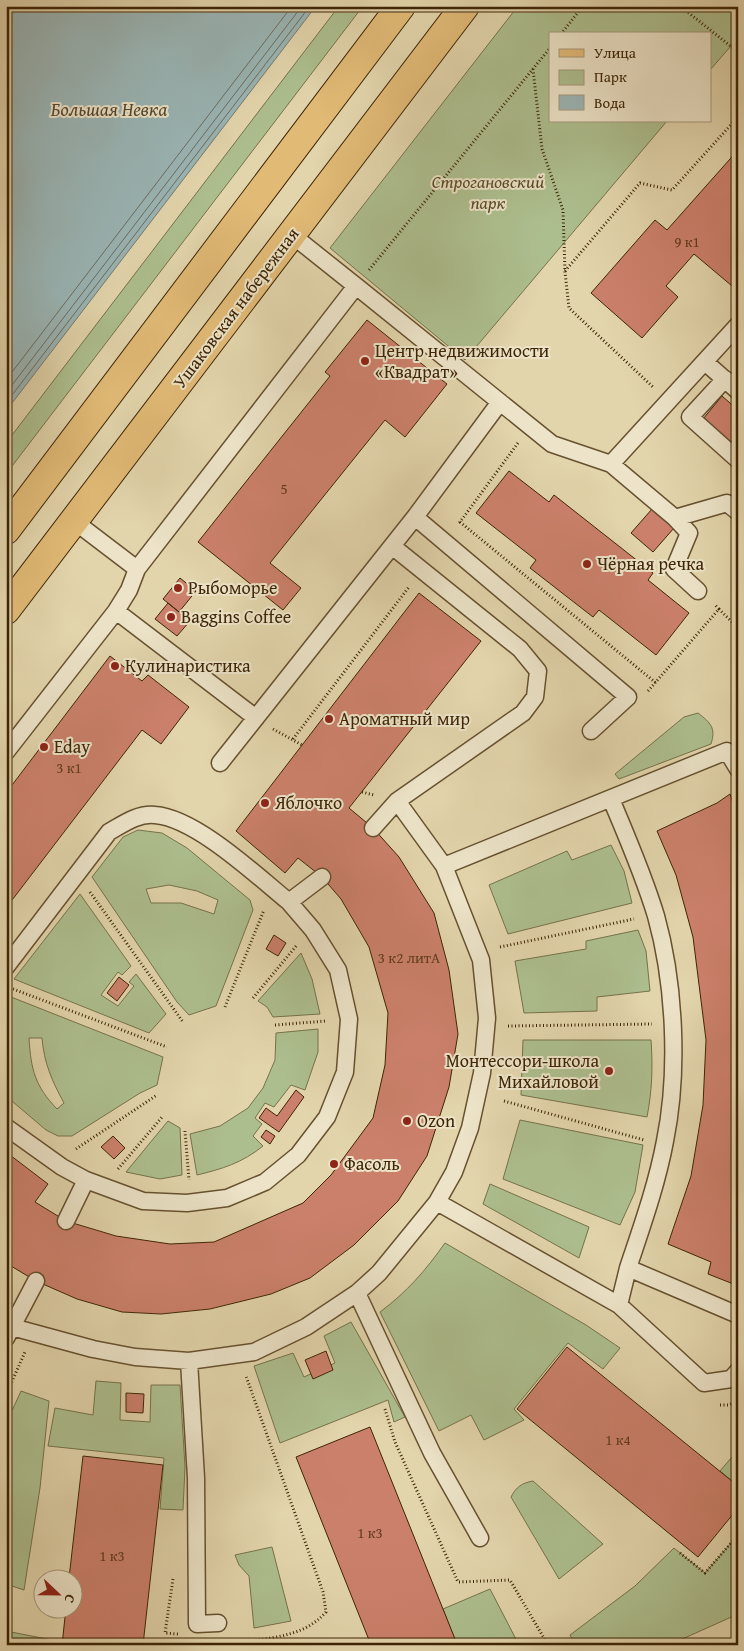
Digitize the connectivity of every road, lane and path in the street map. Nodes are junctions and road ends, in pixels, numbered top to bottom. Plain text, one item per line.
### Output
1 (401, 6) edge
2 (465, 6) edge
3 (583, 6) edge
4 (680, 6) edge
5 (563, 32) edge
6 (738, 40) edge
7 (732, 48) junction
8 (549, 49) edge
9 (738, 52) edge
10 (533, 69) junction
11 (738, 117) edge
12 (292, 235) junction
13 (565, 272) junction
14 (356, 286) junction
15 (738, 324) edge
16 (705, 362) junction
17 (725, 380) junction
18 (738, 391) edge
19 (668, 401) junction
20 (500, 402) junction
21 (530, 426) junction
22 (738, 460) edge
23 (611, 464) junction
24 (738, 512) edge
25 (415, 517) junction
26 (675, 518) junction
27 (74, 521) junction
28 (6, 530) edge
29 (392, 546) junction
30 (137, 569) junction
31 (411, 585) dead end
32 (698, 591) joint
33 (719, 609) junction
34 (6, 610) edge
35 (116, 610) junction
36 (738, 628) edge
37 (656, 683) junction
38 (628, 697) junction
39 (256, 718) junction
40 (590, 732) dead end
41 (293, 740) junction
42 (302, 745) dead end
43 (6, 752) edge
44 (220, 763) dead end
45 (738, 769) edge
46 (611, 799) junction
47 (397, 801) junction
48 (372, 828) dead end
49 (444, 866) junction
50 (322, 878) dead end
51 (85, 886) dead end
52 (289, 902) junction
53 (262, 912) dead end
54 (642, 917) dead end
55 (294, 948) dead end
56 (496, 948) dead end
57 (6, 967) edge
58 (9, 987) dead end
59 (253, 998) dead end
60 (225, 1007) dead end
61 (506, 1017) dead end
62 (183, 1022) dead end
63 (318, 1022) dead end
64 (657, 1024) dead end
65 (275, 1025) dead end
66 (507, 1026) junction
67 (507, 1036) dead end
68 (166, 1047) dead end
69 (504, 1091) dead end
70 (157, 1095) dead end
71 (504, 1100) junction
72 (501, 1110) dead end
73 (163, 1116) dead end
74 (6, 1128) edge
75 (185, 1131) dead end
76 (649, 1142) dead end
77 (78, 1148) dead end
78 (118, 1170) dead end
79 (86, 1180) junction
80 (189, 1183) dead end
81 (437, 1202) junction
82 (66, 1221) dead end
83 (628, 1268) junction
84 (36, 1281) dead end
85 (357, 1293) junction
86 (619, 1305) junction
87 (738, 1315) edge
88 (9, 1332) edge
89 (28, 1346) dead end
90 (189, 1361) junction
91 (243, 1367) dead end
92 (738, 1371) edge
93 (6, 1395) edge
94 (738, 1400) edge
95 (719, 1405) dead end
96 (383, 1406) dead end
97 (738, 1536) edge
98 (480, 1538) dead end
99 (680, 1553) dead end
100 (173, 1575) dead end
101 (218, 1623) dead end
102 (186, 1638) dead end
103 (245, 1642) dead end
104 (548, 1645) edge

1 - 28 main road
2 - 12 main road, Ушаковская набережная
3 - 5 path
4 - 7 path
6 - 7 path
7 - 9 path
8 - 10 path
10 - 13 path
10 - 14 path
11 - 13 path
12 - 14 lane
12 - 27 main road, Ушаковская набережная
13 - 19 path
14 - 20 lane
14 - 30 lane
15 - 16 lane
16 - 17 lane
16 - 19 lane
17 - 18 lane
17 - 22 lane
19 - 23 lane
20 - 21 lane
20 - 25 lane
21 - 23 lane
21 - 37 path
23 - 26 lane
24 - 26 lane
25 - 29 lane
25 - 38 lane
26 - 32 lane
27 - 30 lane
27 - 34 main road, Ушаковская набережная
29 - 39 lane
29 - 47 lane
30 - 35 lane
31 - 41 path
32 - 33 path
33 - 36 path
33 - 37 path
35 - 39 lane
35 - 43 lane
37 - 38 path
38 - 40 lane
39 - 41 path
39 - 44 lane
41 - 42 path
45 - 46 lane
46 - 49 lane
46 - 83 lane
47 - 48 lane
47 - 49 lane
49 - 81 lane
50 - 52 lane
51 - 62 path
52 - 57 lane
52 - 79 lane
53 - 60 path
54 - 56 path
55 - 59 path
58 - 68 path
61 - 66 path
63 - 65 path
64 - 66 path
66 - 67 path
69 - 71 path
70 - 77 path
71 - 72 path
71 - 76 path
73 - 78 path
74 - 79 lane
75 - 80 path
79 - 82 lane
81 - 85 lane
81 - 86 lane
83 - 86 lane
83 - 87 lane
84 - 88 lane
85 - 90 lane
85 - 98 lane
86 - 92 lane
88 - 90 lane
89 - 93 path
90 - 101 lane
91 - 103 path
94 - 95 path
96 - 104 path
97 - 99 path
100 - 102 path

